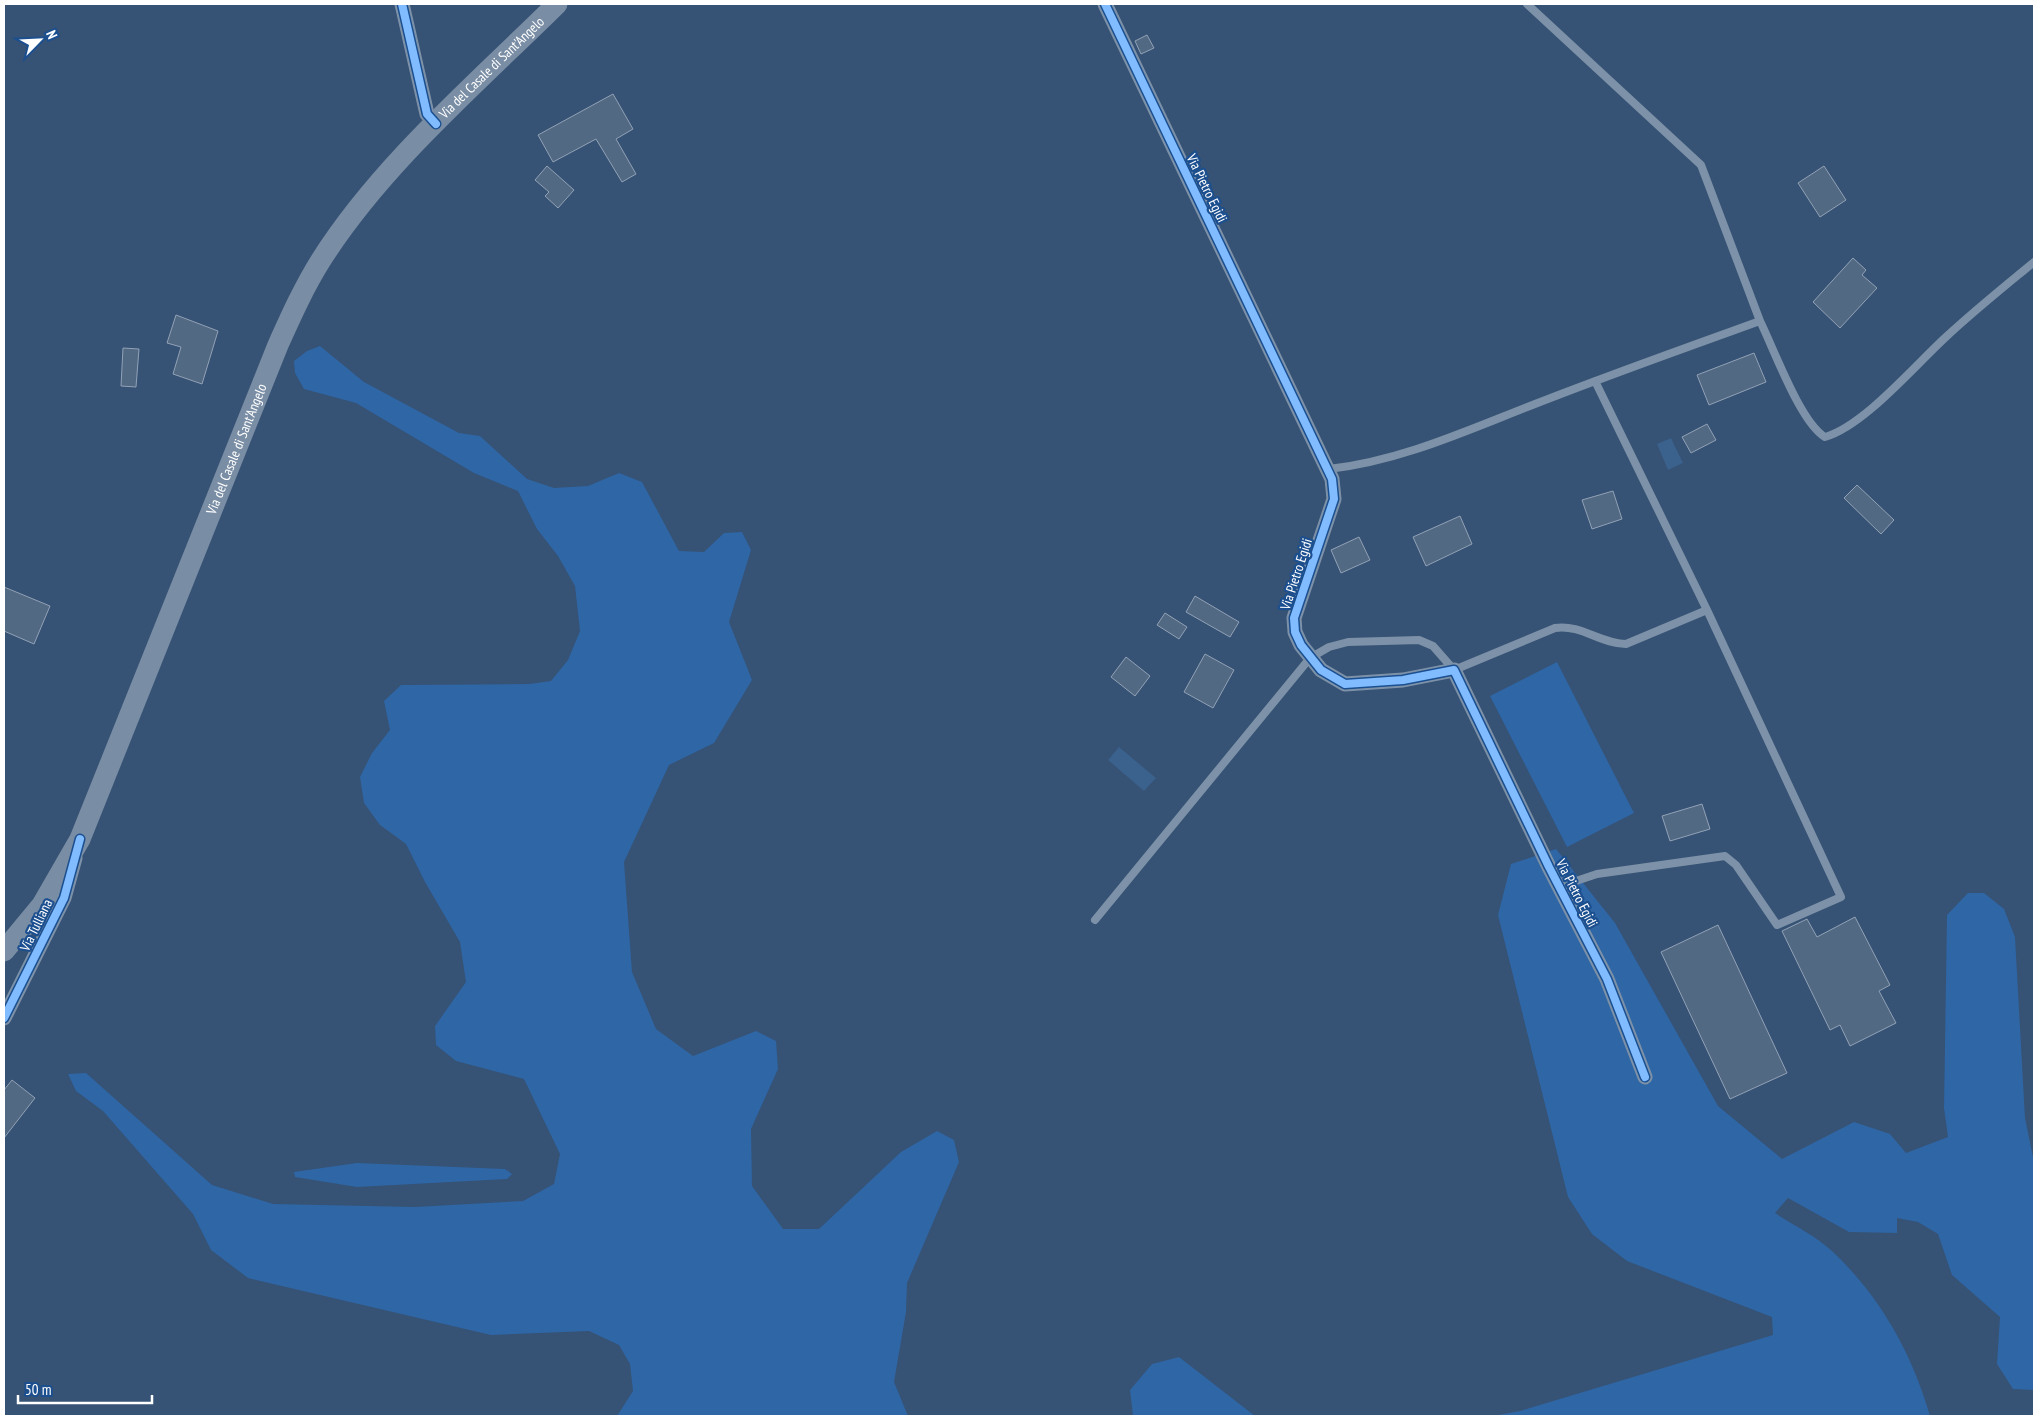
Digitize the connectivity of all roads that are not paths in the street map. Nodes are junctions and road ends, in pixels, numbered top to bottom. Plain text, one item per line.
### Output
1 (402, 4) edge
2 (557, 4) edge
3 (1105, 4) edge
4 (1527, 4) edge
5 (436, 124) junction
6 (2034, 262) edge
7 (1760, 321) junction
8 (1595, 380) junction
9 (1328, 469) junction
10 (1707, 610) junction
11 (1310, 658) junction
12 (1454, 670) junction
13 (80, 839) junction
14 (1554, 876) junction
15 (1095, 920) dead end
16 (4, 951) edge
17 (4, 1018) edge
18 (1645, 1077) dead end

1 - 5 street
2 - 5 main road, Via del Casale di Sant'Angelo
3 - 9 street, Via Pietro Egidi
4 - 7 lane
5 - 13 main road, Via del Casale di Sant'Angelo
6 - 7 lane
7 - 8 lane
8 - 9 lane
8 - 10 lane
9 - 11 street, Via Pietro Egidi
10 - 12 lane
10 - 14 lane
11 - 12 street, Via Pietro Egidi
11 - 12 lane
11 - 15 lane
12 - 14 street, Via Pietro Egidi
13 - 16 main road, Via del Casale di Sant'Angelo
13 - 17 street, Via Tulliana
14 - 18 street, Via Pietro Egidi

